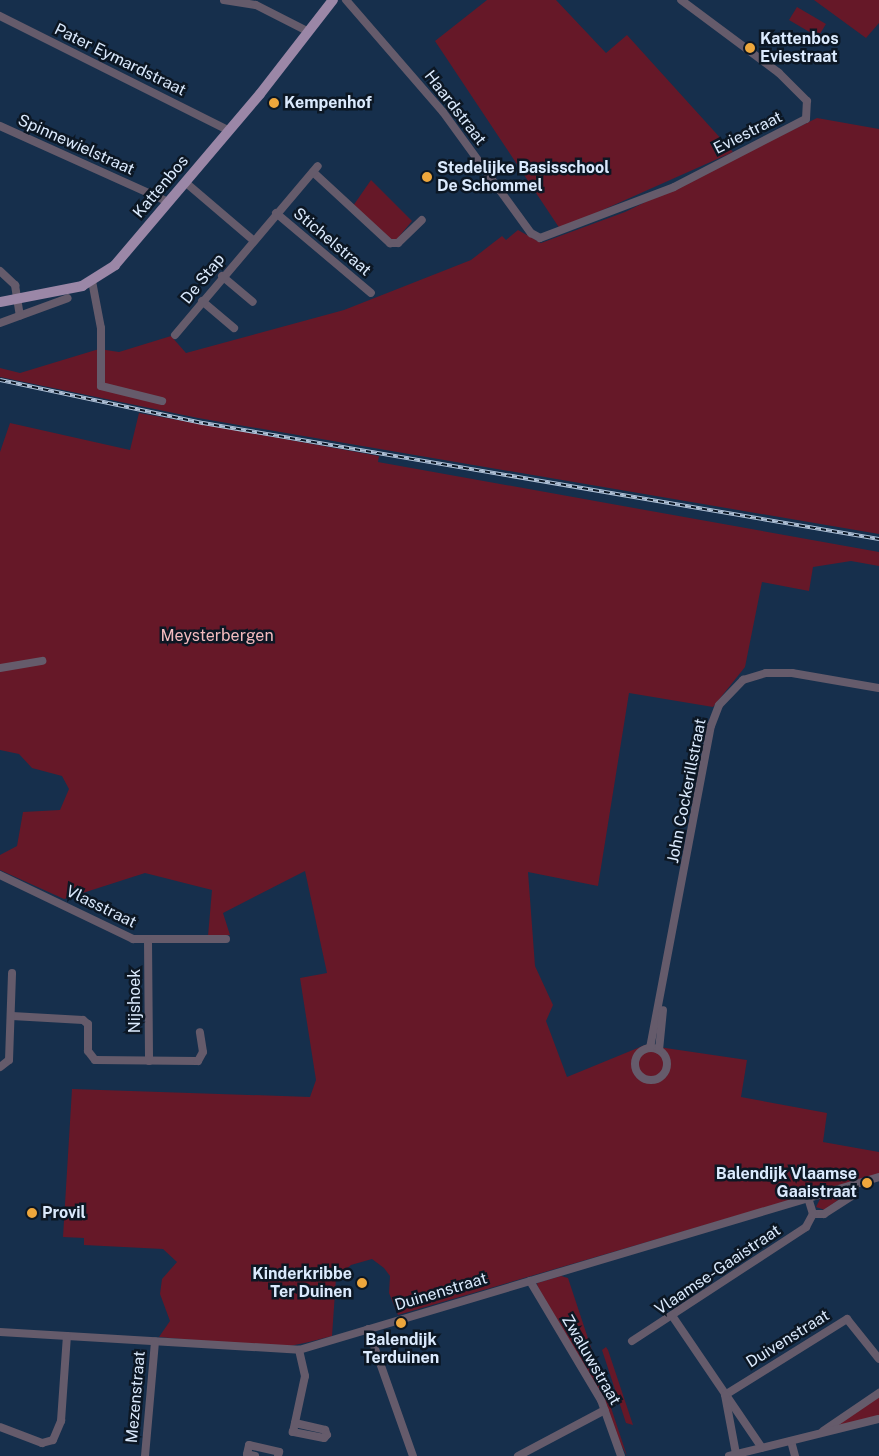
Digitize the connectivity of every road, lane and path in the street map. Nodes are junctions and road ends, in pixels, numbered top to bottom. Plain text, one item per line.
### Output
1 (224, 0) edge
2 (326, 0) edge
3 (333, 0) edge
4 (346, 0) edge
5 (681, 0) edge
6 (0, 16) edge
7 (307, 31) junction
8 (0, 126) edge
9 (228, 130) junction
10 (185, 182) junction
11 (168, 202) junction
12 (276, 213) junction
13 (422, 220) dead end
14 (537, 238) joint
15 (253, 240) junction
16 (0, 271) edge
17 (222, 276) junction
18 (92, 281) junction
19 (370, 293) dead end
20 (68, 298) dead end
21 (17, 299) junction
22 (202, 301) junction
23 (0, 302) edge
24 (253, 302) dead end
25 (20, 316) junction
26 (0, 323) edge
27 (234, 328) dead end
28 (175, 335) dead end
29 (162, 401) dead end
30 (42, 661) dead end
31 (0, 668) edge
32 (879, 688) edge
33 (0, 875) edge
34 (226, 939) dead end
35 (148, 941) junction
36 (12, 973) dead end
37 (663, 995) junction
38 (12, 1016) junction
39 (200, 1032) dead end
40 (650, 1048) junction
41 (659, 1050) junction
42 (149, 1061) junction
43 (0, 1067) edge
44 (879, 1177) edge
45 (856, 1184) junction
46 (808, 1198) junction
47 (813, 1214) junction
48 (530, 1280) junction
49 (673, 1317) junction
50 (368, 1329) junction
51 (0, 1332) edge
52 (67, 1336) junction
53 (155, 1341) junction
54 (632, 1341) dead end
55 (299, 1350) junction
56 (879, 1359) edge
57 (879, 1393) edge
58 (725, 1394) junction
59 (605, 1410) junction
60 (879, 1419) edge
61 (295, 1423) dead end
62 (0, 1427) edge
63 (819, 1434) junction
64 (790, 1441) junction
65 (762, 1448) junction
66 (733, 1455) edge
67 (145, 1456) edge
68 (255, 1456) edge
69 (278, 1456) edge
70 (412, 1456) edge
71 (518, 1456) edge
72 (622, 1456) edge
73 (795, 1456) edge

1 - 7 street
2 - 7 main road, Kattenbos
3 - 7 main road, Kattenbos
4 - 14 street, Haardstraat
5 - 14 street, Eviestraat
6 - 9 street, Pater Eymardstraat
7 - 9 main road, Kattenbos
8 - 11 street, Spinnewielstraat
9 - 10 main road, Kattenbos
10 - 11 main road, Kattenbos
10 - 15 street
11 - 18 main road, Kattenbos
12 - 13 street, De Stap
12 - 15 street, De Stap
12 - 19 street, Stichelstraat
15 - 17 street, De Stap
16 - 21 street
17 - 22 street, De Stap
17 - 24 street
18 - 21 main road, Kattenbos
18 - 29 street
20 - 25 street
21 - 23 main road, Kattenbos
21 - 25 street
22 - 27 street
22 - 28 street, De Stap
25 - 26 street
30 - 31 street
32 - 37 street, John Cockerillstraat
33 - 35 street, Vlasstraat
34 - 35 street, Vlasstraat
35 - 42 street, Nijshoek
36 - 38 street
37 - 40 street, John Cockerillstraat
37 - 41 street, John Cockerillstraat
38 - 42 street
38 - 43 street
39 - 42 street
40 - 41 street
40 - 41 street, John Cockerillstraat
44 - 45 street, Duinenstraat
45 - 46 street, Duinenstraat
45 - 47 street
46 - 47 street
46 - 48 street, Duinenstraat
47 - 49 street, Vlaamse-Gaaistraat
48 - 50 street, Duinenstraat
48 - 59 street, Zwaluwstraat
49 - 54 street, Vlaamse-Gaaistraat
49 - 58 street
50 - 55 street, Duinenstraat
50 - 70 street
51 - 52 street, Duinenstraat
52 - 53 street, Duinenstraat
52 - 62 street
53 - 55 street, Duinenstraat
53 - 67 street, Mezenstraat
55 - 61 street
56 - 58 street, Duivenstraat
57 - 63 street
58 - 65 street
58 - 66 street
59 - 71 street
59 - 72 street, Zwaluwstraat
60 - 63 street
63 - 64 street
64 - 65 street
64 - 73 street
65 - 66 street
68 - 69 street

